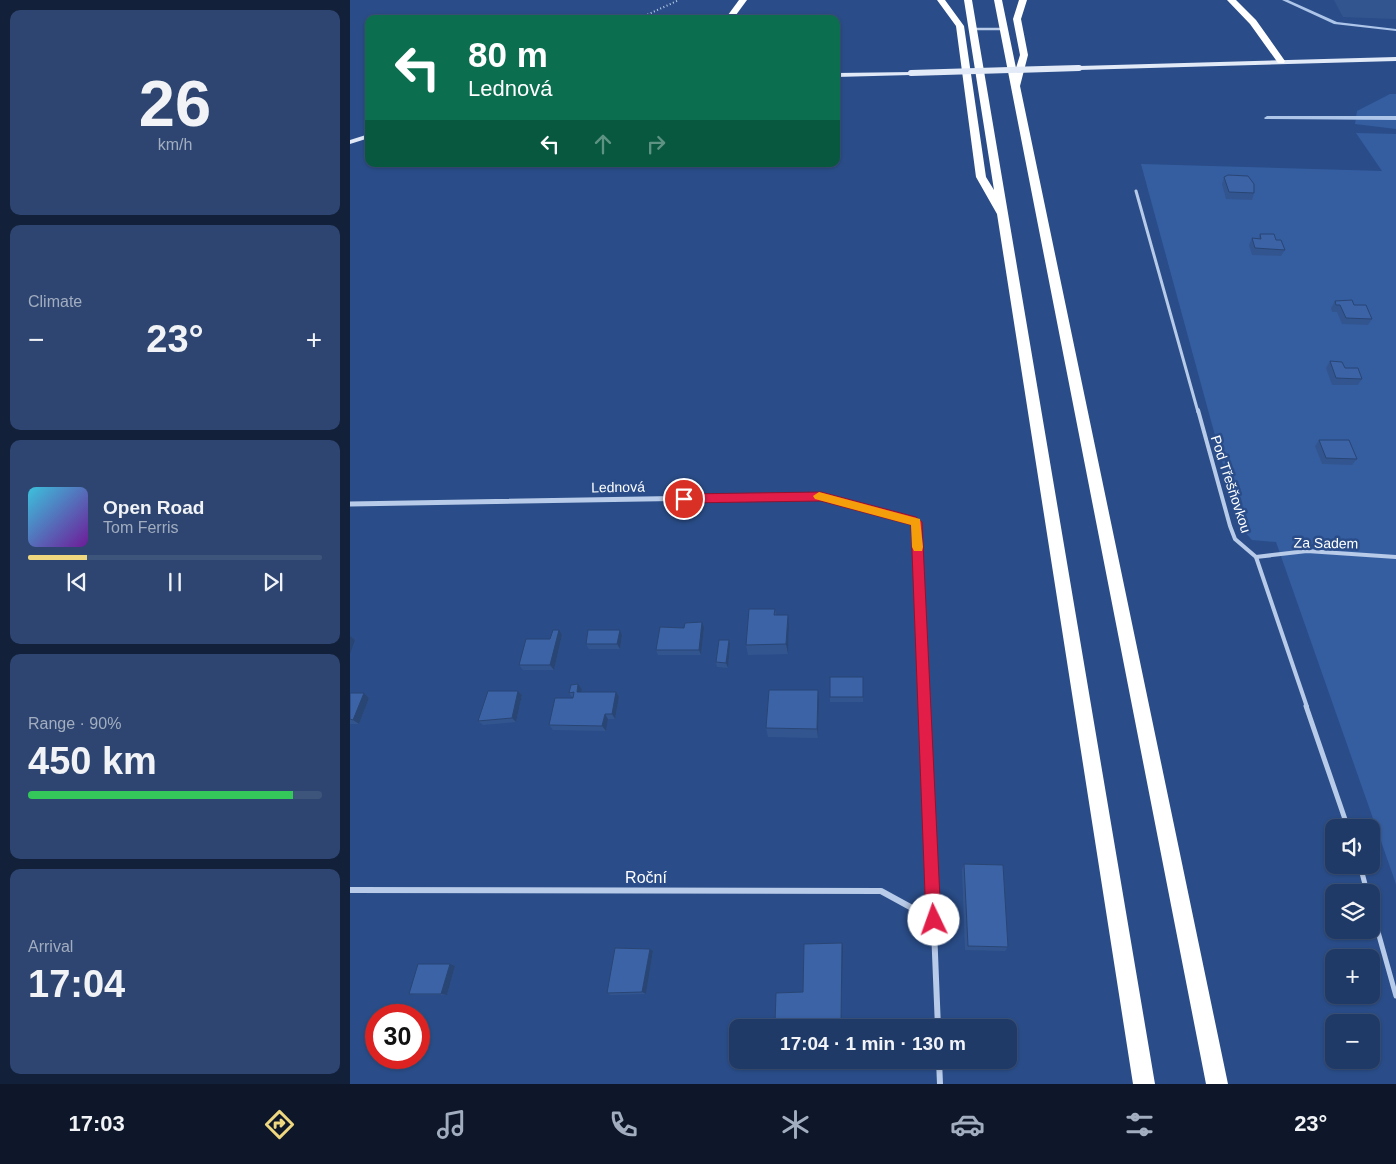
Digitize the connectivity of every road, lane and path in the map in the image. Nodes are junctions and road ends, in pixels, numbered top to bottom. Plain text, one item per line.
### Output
1 (679, 0) edge
2 (743, 0) edge
3 (940, 0) edge
4 (968, 0) edge
5 (998, 0) edge
6 (1023, 0) edge
7 (1231, 0) edge
8 (647, 15) edge
9 (730, 15) edge
10 (973, 29) junction
11 (1004, 30) junction
12 (1396, 59) edge
13 (1281, 61) junction
14 (840, 75) edge
15 (1016, 88) junction
16 (365, 137) edge
17 (350, 142) edge
18 (1136, 191) dead end
19 (1005, 221) junction
20 (350, 504) edge
21 (1396, 557) edge
22 (1256, 558) junction
23 (1345, 819) edge
24 (350, 890) edge
25 (934, 920) junction
26 (1380, 938) edge
27 (1396, 996) edge
28 (938, 1019) edge
29 (939, 1069) edge
30 (940, 1084) edge
31 (1144, 1084) edge
32 (1217, 1084) edge

1 - 8 path
2 - 9 highway
3 - 19 highway
4 - 10 highway
5 - 11 highway
6 - 15 highway
7 - 13 highway
10 - 11 lane
10 - 19 highway
11 - 15 highway
12 - 13 street
13 - 14 street, bridge
15 - 32 highway
16 - 17 street
18 - 22 lane, Pod Třešňovkou
19 - 31 highway
20 - 25 street, Lednová
21 - 22 lane, Za Sadem
22 - 23 lane, Pod Třešňovkou
24 - 25 street, Roční
25 - 28 street, Lednová
26 - 27 lane
29 - 30 street

